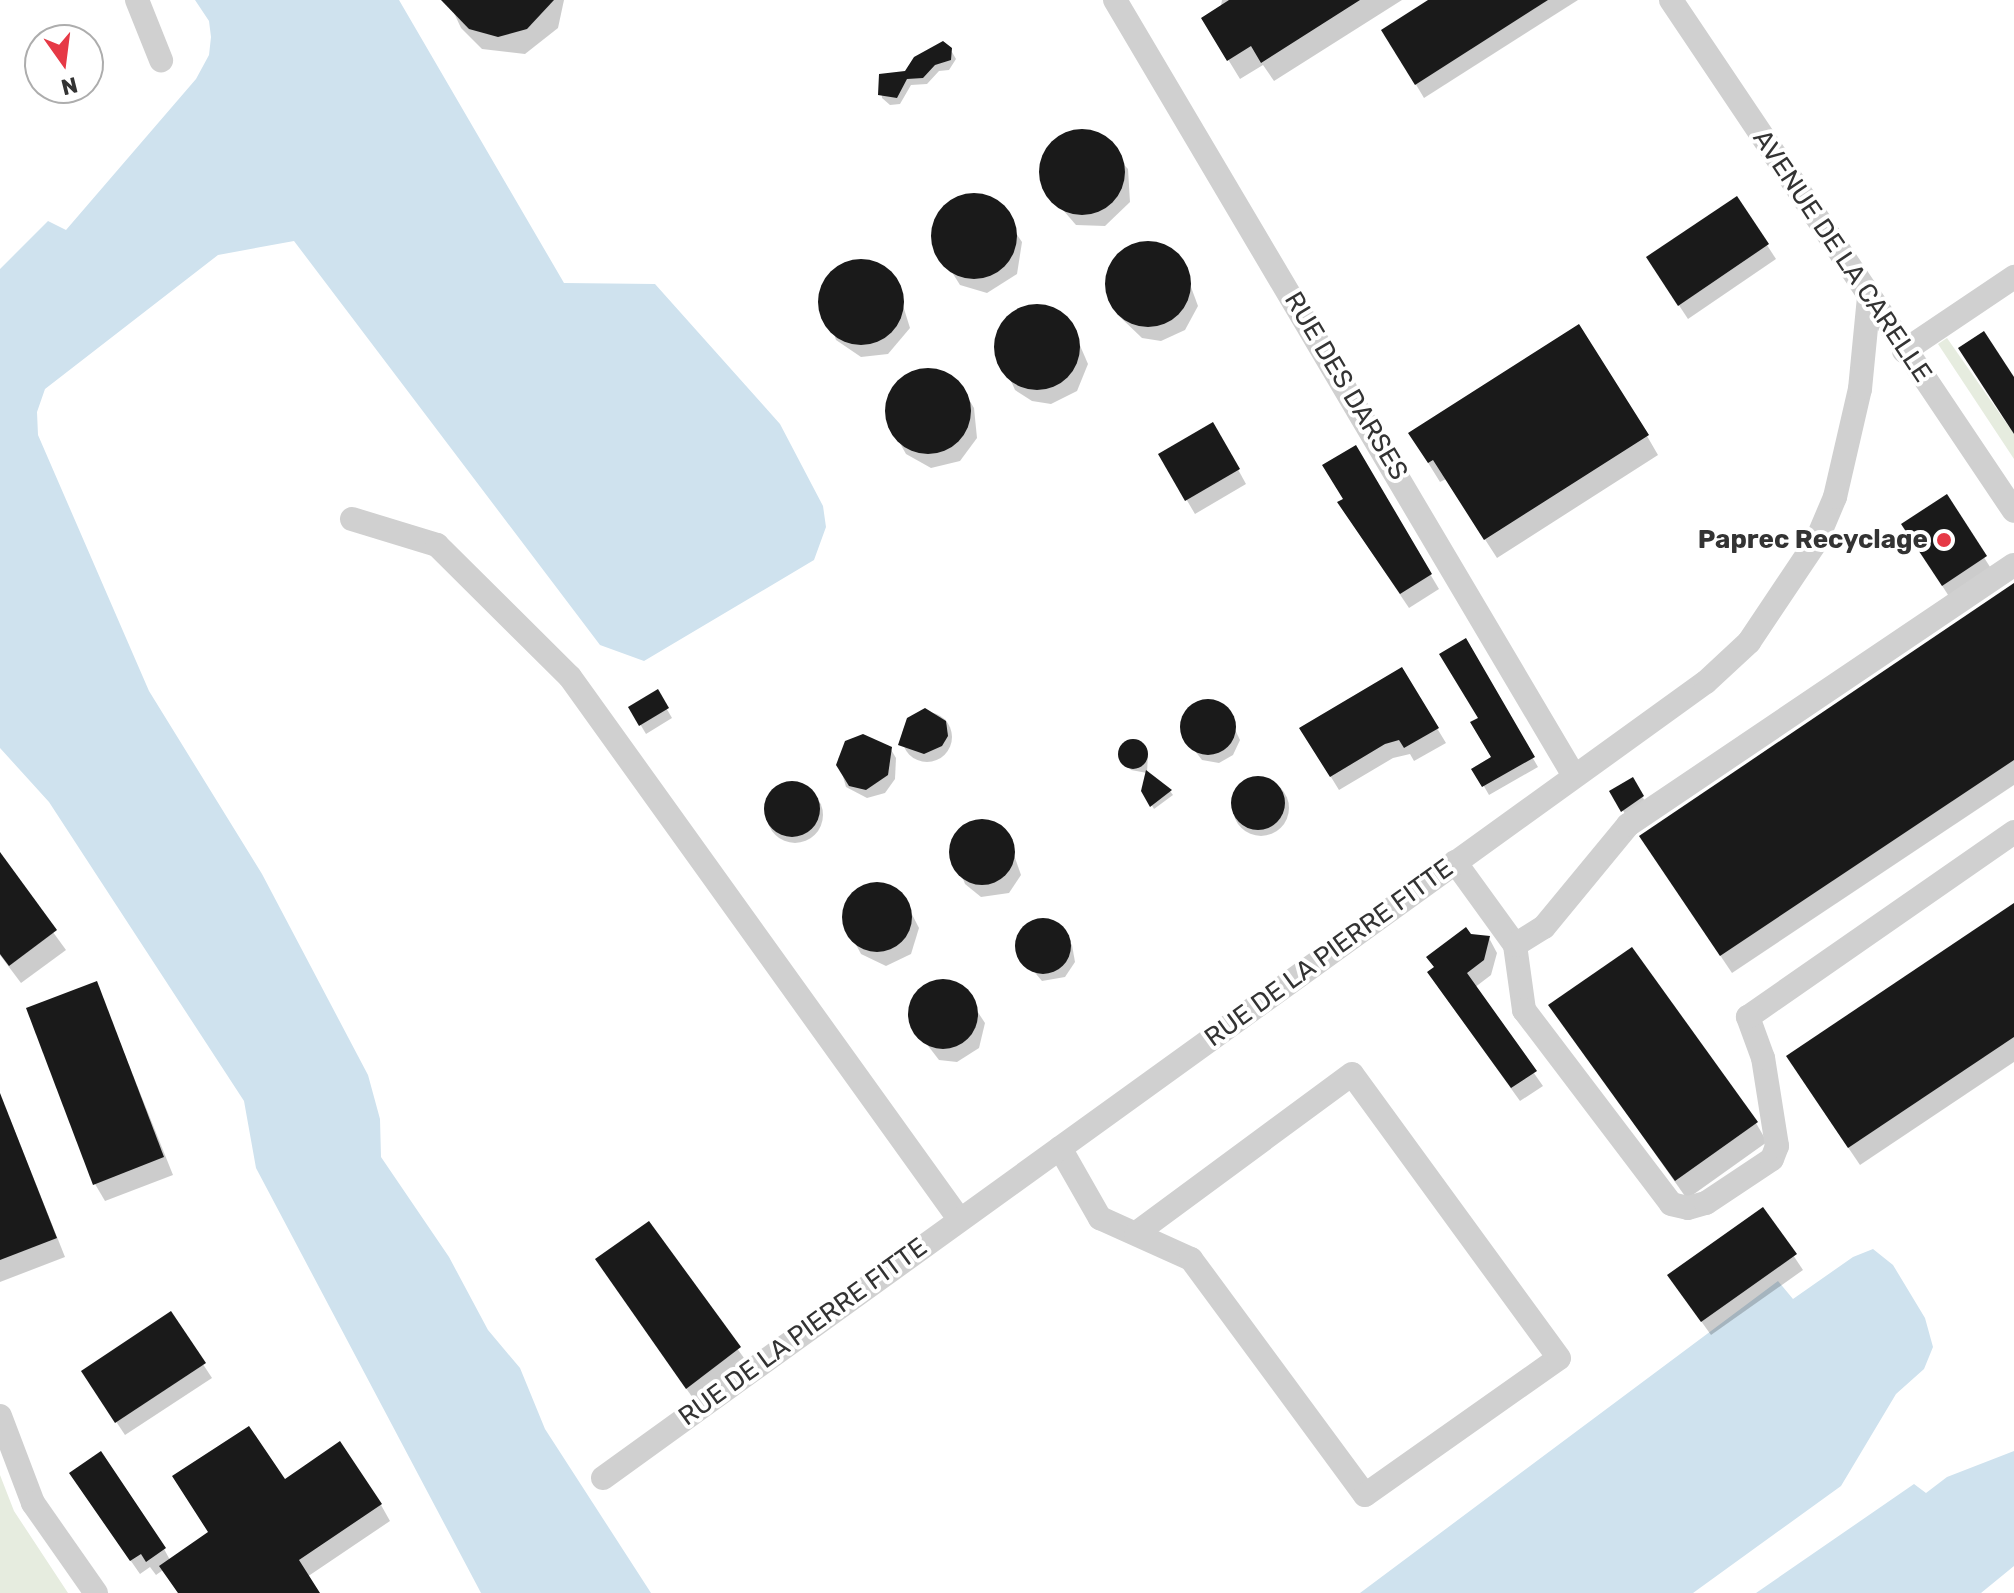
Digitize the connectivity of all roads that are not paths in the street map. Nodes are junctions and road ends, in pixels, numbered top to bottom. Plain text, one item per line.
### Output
1 (137, 0) edge
2 (1115, 0) edge
3 (1671, 0) edge
4 (161, 60) dead end
5 (2014, 277) edge
6 (1869, 297) junction
7 (1904, 351) junction
8 (2014, 511) edge
9 (352, 519) dead end
10 (2014, 565) edge
11 (1573, 774) junction
12 (2014, 832) edge
13 (1455, 862) junction
14 (1515, 945) junction
15 (1060, 1148) junction
16 (959, 1219) junction
17 (1136, 1233) junction
18 (0, 1416) edge
19 (603, 1478) dead end
20 (96, 1593) edge

1 - 4 street
2 - 11 street, RUE DES DARSES
3 - 6 street, AVENUE DE LA CARELLE
5 - 7 street
6 - 7 street, AVENUE DE LA CARELLE
6 - 11 street, RUE DE LA PIERRE FITTE
7 - 8 street, AVENUE DE LA CARELLE
9 - 16 street
10 - 14 street
11 - 13 street, RUE DE LA PIERRE FITTE
12 - 14 street
13 - 14 street
13 - 15 street, RUE DE LA PIERRE FITTE
15 - 16 street, RUE DE LA PIERRE FITTE
15 - 17 street
16 - 19 street, RUE DE LA PIERRE FITTE
17 - 17 street
18 - 20 street

